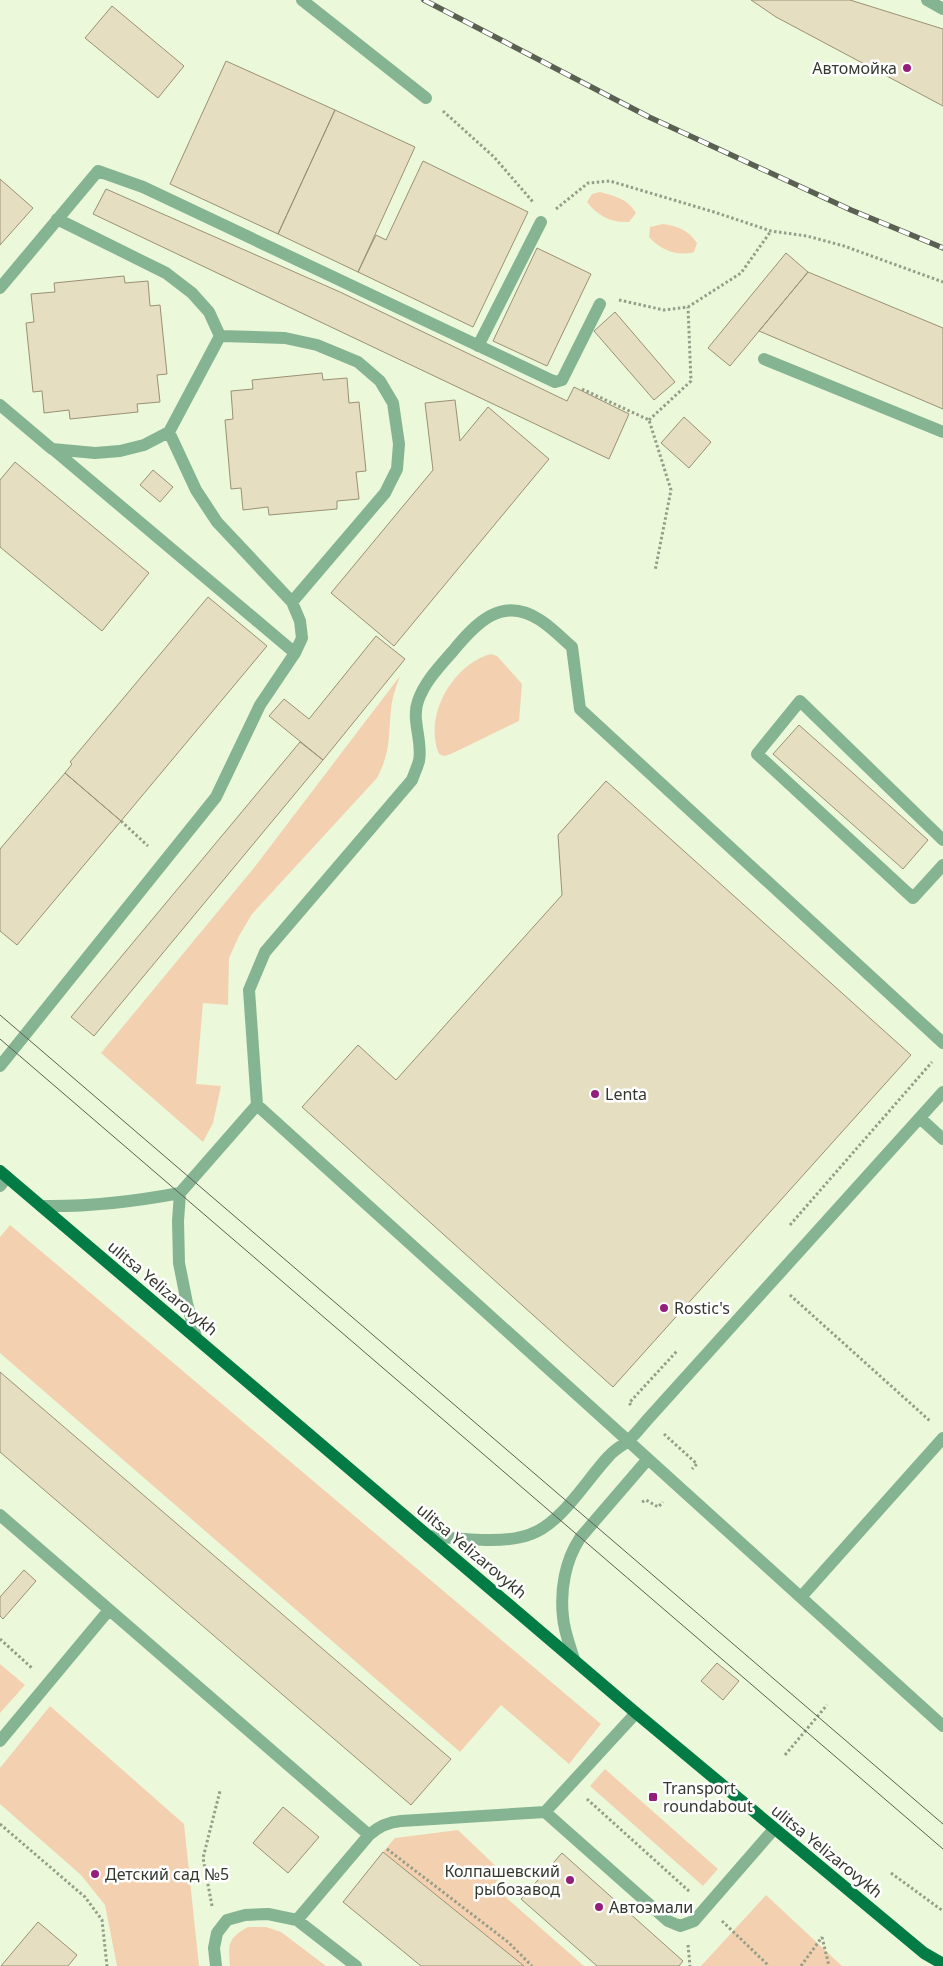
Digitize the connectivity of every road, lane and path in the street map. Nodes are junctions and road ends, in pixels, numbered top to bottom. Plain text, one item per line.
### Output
1 (302, 0) edge
2 (927, 0) edge
3 (943, 9) edge
4 (426, 98) joint
5 (58, 219) junction
6 (541, 222) junction
7 (771, 231) junction
8 (943, 282) edge
9 (0, 288) edge
10 (600, 304) joint
11 (688, 307) junction
12 (220, 336) junction
13 (478, 346) junction
14 (764, 359) dead end
15 (562, 380) junction
16 (0, 405) edge
17 (649, 420) junction
18 (169, 432) junction
19 (943, 432) edge
20 (52, 449) junction
21 (655, 571) dead end
22 (292, 602) junction
23 (295, 653) junction
24 (121, 821) dead end
25 (943, 840) edge
26 (164, 862) junction
27 (943, 865) edge
28 (943, 1043) edge
29 (934, 1059) dead end
30 (0, 1066) edge
31 (943, 1092) edge
32 (257, 1105) junction
33 (920, 1118) junction
34 (943, 1139) edge
35 (2, 1178) edge
36 (180, 1194) junction
37 (41, 1206) junction
38 (784, 1232) dead end
39 (774, 1280) junction
40 (196, 1337) junction
41 (680, 1347) dead end
42 (648, 1419) junction
43 (936, 1427) dead end
44 (943, 1438) edge
45 (628, 1441) junction
46 (648, 1459) junction
47 (678, 1485) junction
48 (638, 1504) dead end
49 (0, 1515) edge
50 (428, 1536) junction
51 (801, 1597) junction
52 (110, 1610) junction
53 (0, 1639) edge
54 (574, 1659) junction
55 (48, 1683) junction
56 (827, 1705) dead end
57 (636, 1713) junction
58 (943, 1726) edge
59 (0, 1741) edge
60 (786, 1755) dead end
61 (571, 1784) junction
62 (220, 1791) dead end
63 (545, 1812) junction
64 (0, 1824) edge
65 (774, 1829) junction
66 (369, 1835) junction
67 (891, 1873) dead end
68 (707, 1907) junction
69 (943, 1911) edge
70 (297, 1920) junction
71 (217, 1933) junction
72 (924, 1952) junction
73 (943, 1964) edge
74 (107, 1966) edge
75 (216, 1966) edge
76 (356, 1966) edge
77 (532, 1966) edge
78 (769, 1966) edge
79 (801, 1966) edge
80 (829, 1966) edge
81 (932, 1966) edge

1 - 4 street
2 - 3 street
4 - 6 path
5 - 9 street
5 - 12 street
5 - 13 street
6 - 7 path
6 - 13 street
7 - 8 path
7 - 11 path
10 - 11 path
10 - 15 street
11 - 17 path
12 - 18 street
12 - 22 street
13 - 15 street
14 - 19 street
15 - 17 path
16 - 20 street
17 - 21 path
18 - 20 street
18 - 22 street
20 - 23 street
22 - 23 street
23 - 26 street
24 - 26 path
25 - 27 street
26 - 30 street
28 - 32 street
29 - 38 path
31 - 33 street
32 - 36 street
32 - 45 street
33 - 34 street
33 - 39 street
35 - 37 main road, ulitsa Yelizarovykh
36 - 37 street
36 - 40 street
37 - 40 main road, ulitsa Yelizarovykh
39 - 42 street
39 - 43 path
40 - 50 main road, ulitsa Yelizarovykh
41 - 42 path
42 - 45 street
42 - 47 path
44 - 51 street
45 - 46 street
45 - 50 street
46 - 47 street
46 - 54 street
47 - 48 path
47 - 51 street
49 - 52 street
50 - 54 main road, ulitsa Yelizarovykh
51 - 58 street
52 - 55 street
52 - 66 street
53 - 55 path
54 - 57 main road, ulitsa Yelizarovykh
55 - 59 street
56 - 60 path
57 - 61 street
57 - 65 main road, ulitsa Yelizarovykh
61 - 63 street
61 - 68 path
62 - 71 path
63 - 66 street
63 - 68 street
64 - 74 path
65 - 68 street
65 - 72 main road, ulitsa Yelizarovykh
66 - 70 street
66 - 77 path
67 - 69 path
68 - 78 path
70 - 71 street
70 - 76 street
71 - 75 street
72 - 73 main road, ulitsa Yelizarovykh
72 - 81 main road, ulitsa Yelizarovykh
79 - 80 path

